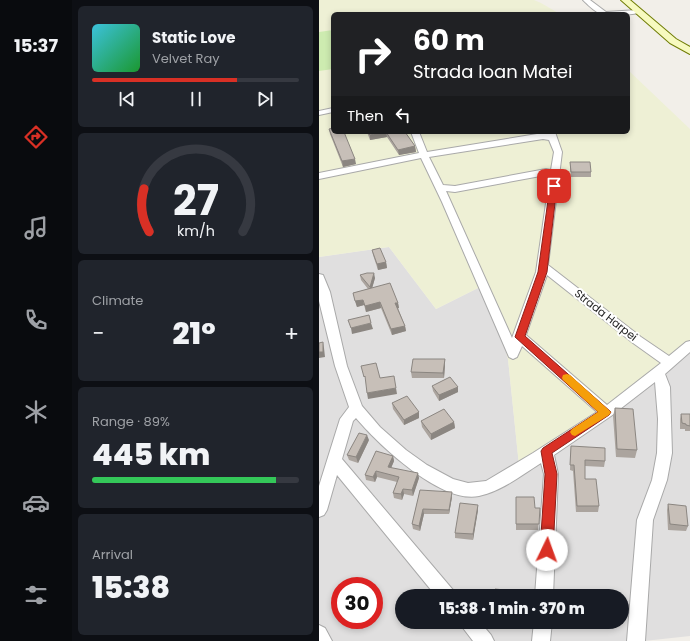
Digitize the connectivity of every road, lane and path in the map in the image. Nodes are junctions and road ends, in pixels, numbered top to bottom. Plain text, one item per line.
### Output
1 (586, 0) edge
2 (625, 0) edge
3 (602, 12) edge
4 (630, 12) edge
5 (638, 12) junction
6 (690, 51) edge
7 (331, 110) edge
8 (319, 113) edge
9 (416, 134) edge
10 (552, 135) edge
11 (424, 155) junction
12 (555, 174) junction
13 (319, 176) edge
14 (440, 188) junction
15 (543, 266) junction
16 (319, 278) edge
17 (321, 295) edge
18 (520, 337) junction
19 (690, 345) edge
20 (670, 363) junction
21 (658, 373) junction
22 (356, 408) junction
23 (605, 412) junction
24 (546, 451) junction
25 (334, 460) junction
26 (319, 510) edge
27 (441, 589) edge
28 (544, 589) edge
29 (475, 629) edge
30 (542, 629) edge
31 (319, 634) edge
32 (323, 641) edge
33 (485, 641) edge
34 (541, 641) edge
35 (636, 641) edge

1 - 3 street
2 - 5 street
4 - 5 street
5 - 6 street
7 - 8 street
9 - 11 street
10 - 11 street
10 - 12 street
11 - 13 street
11 - 14 street
12 - 14 street
12 - 15 street
14 - 18 street
15 - 18 street
15 - 20 street, Strada Harpei
16 - 17 street
17 - 22 street
18 - 23 street
19 - 20 street
20 - 21 street
21 - 23 street
21 - 35 street
22 - 24 street
22 - 25 street
23 - 24 street
24 - 28 street
25 - 26 street
25 - 27 street
29 - 33 street
30 - 34 street
31 - 32 street

